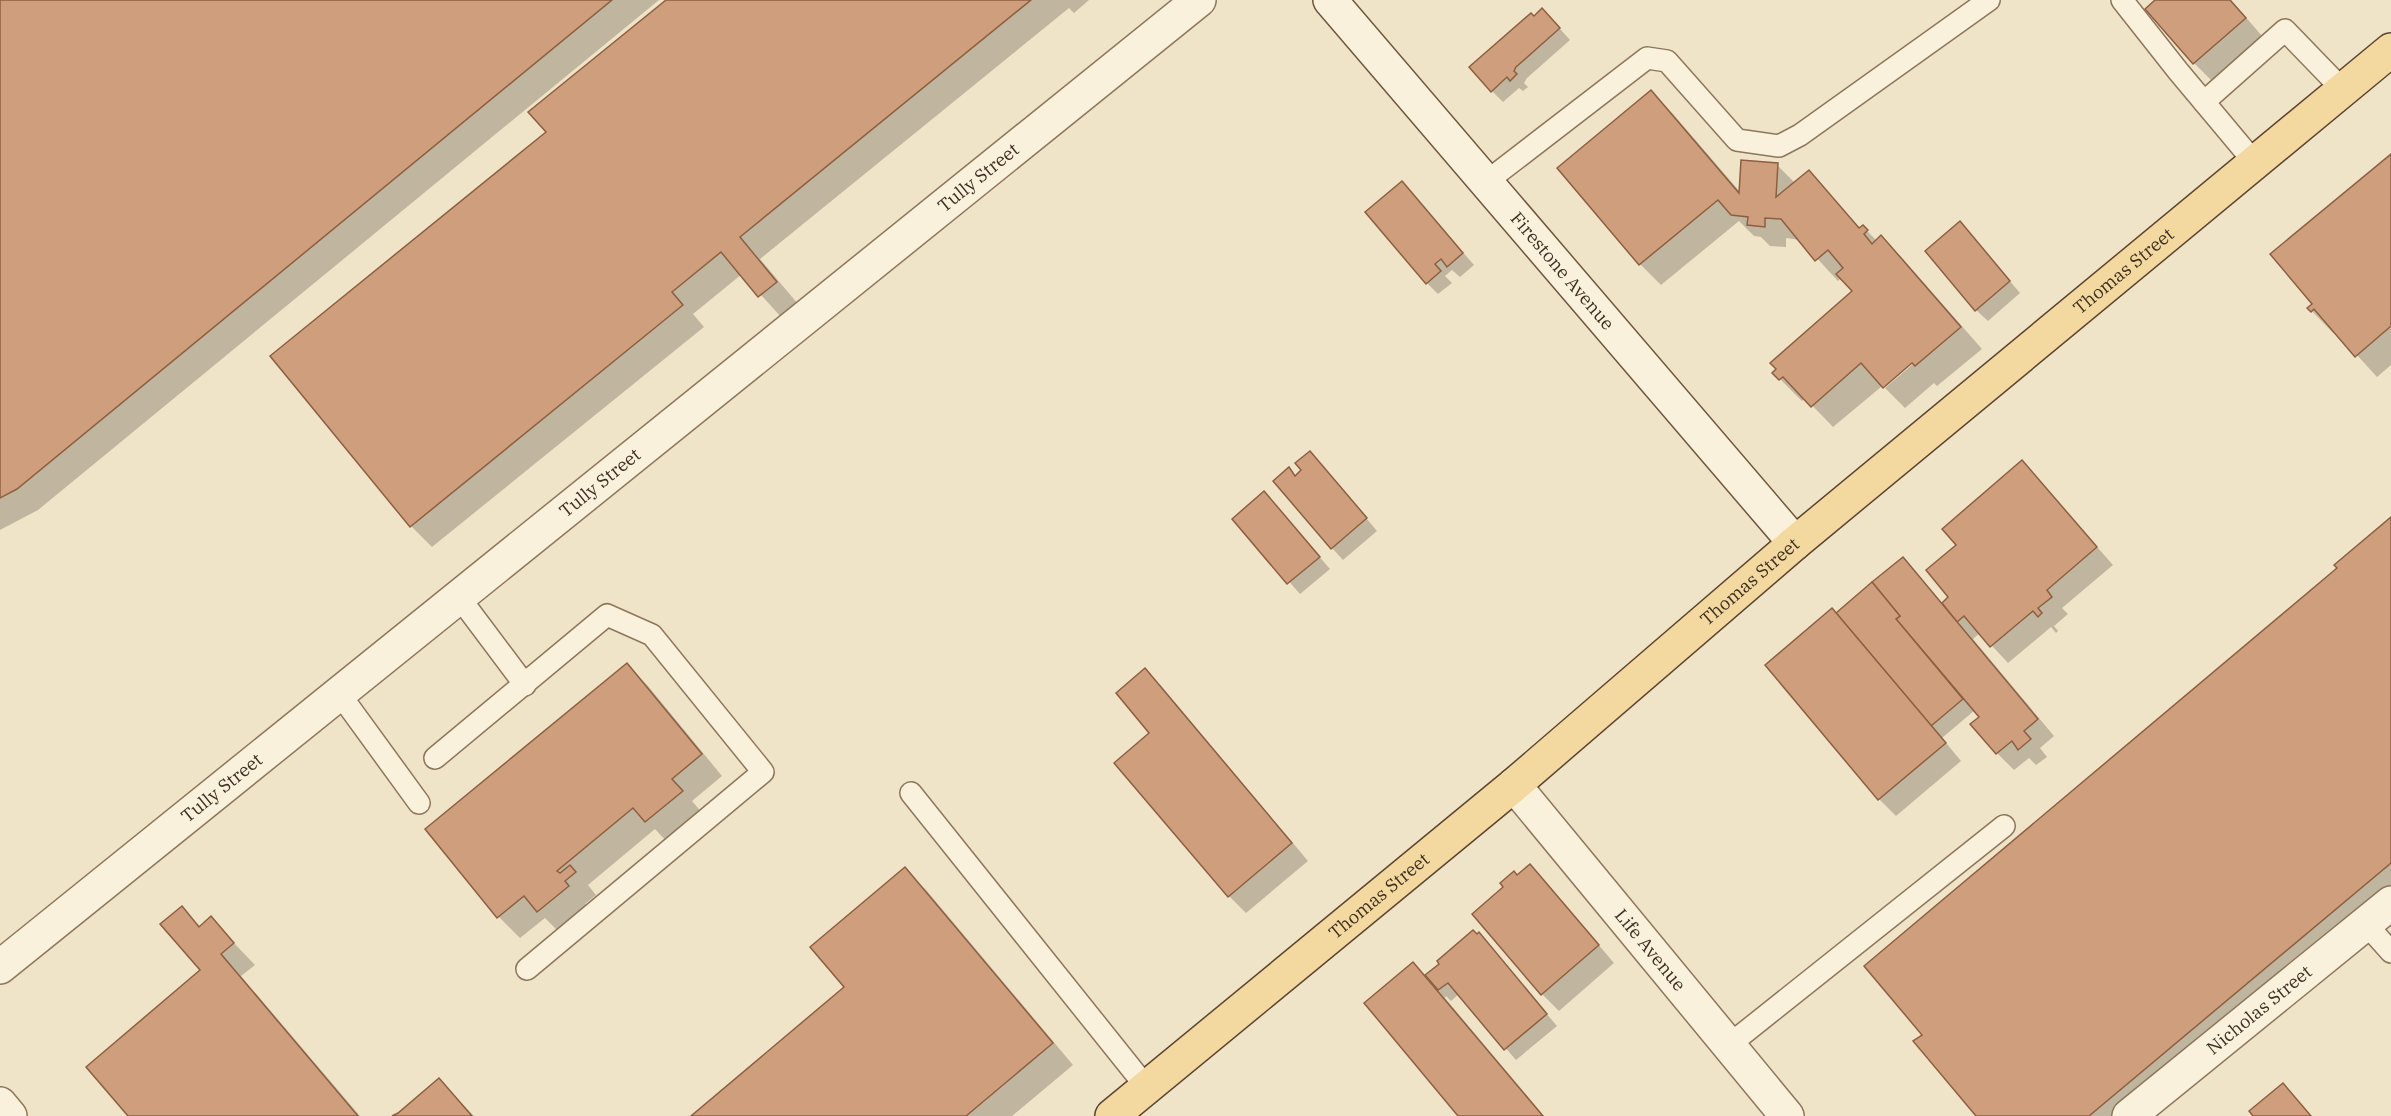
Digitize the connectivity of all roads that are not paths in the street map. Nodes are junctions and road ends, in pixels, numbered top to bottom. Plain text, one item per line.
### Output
1 (1199, 0) edge
2 (1330, 0) edge
3 (1989, 0) edge
4 (2122, 0) edge
5 (2391, 50) edge
6 (2343, 90) junction
7 (2204, 102) junction
8 (2255, 163) junction
9 (1486, 182) junction
10 (1795, 543) junction
11 (459, 597) junction
12 (525, 685) junction
13 (339, 693) junction
14 (435, 758) dead end
15 (1514, 785) junction
16 (911, 793) dead end
17 (419, 803) dead end
18 (2004, 826) dead end
19 (2391, 903) edge
20 (2366, 924) junction
21 (2391, 952) edge
22 (0, 967) edge
23 (527, 969) dead end
24 (1729, 1045) junction
25 (1147, 1088) junction
26 (0, 1104) edge
27 (10, 1116) edge
28 (1112, 1116) edge
29 (1787, 1116) edge
30 (2129, 1116) edge

1 - 11 street, Tully Street
2 - 9 street, Firestone Avenue
3 - 9 lane
4 - 7 lane
5 - 6 main road, Thomas Street
6 - 7 lane
6 - 8 main road, Thomas Street
7 - 8 lane
8 - 10 main road, Thomas Street
9 - 10 street, Firestone Avenue
10 - 15 main road, Thomas Street
11 - 12 lane
11 - 13 street, Tully Street
12 - 14 lane
12 - 23 lane
13 - 17 lane
13 - 22 street, Tully Street
15 - 24 street, Life Avenue
15 - 25 main road, Thomas Street
16 - 25 lane
18 - 24 lane
19 - 20 street, Nicholas Street
20 - 21 lane
20 - 30 street, Nicholas Street
24 - 29 street, Life Avenue
25 - 28 main road, Thomas Street
26 - 27 street

